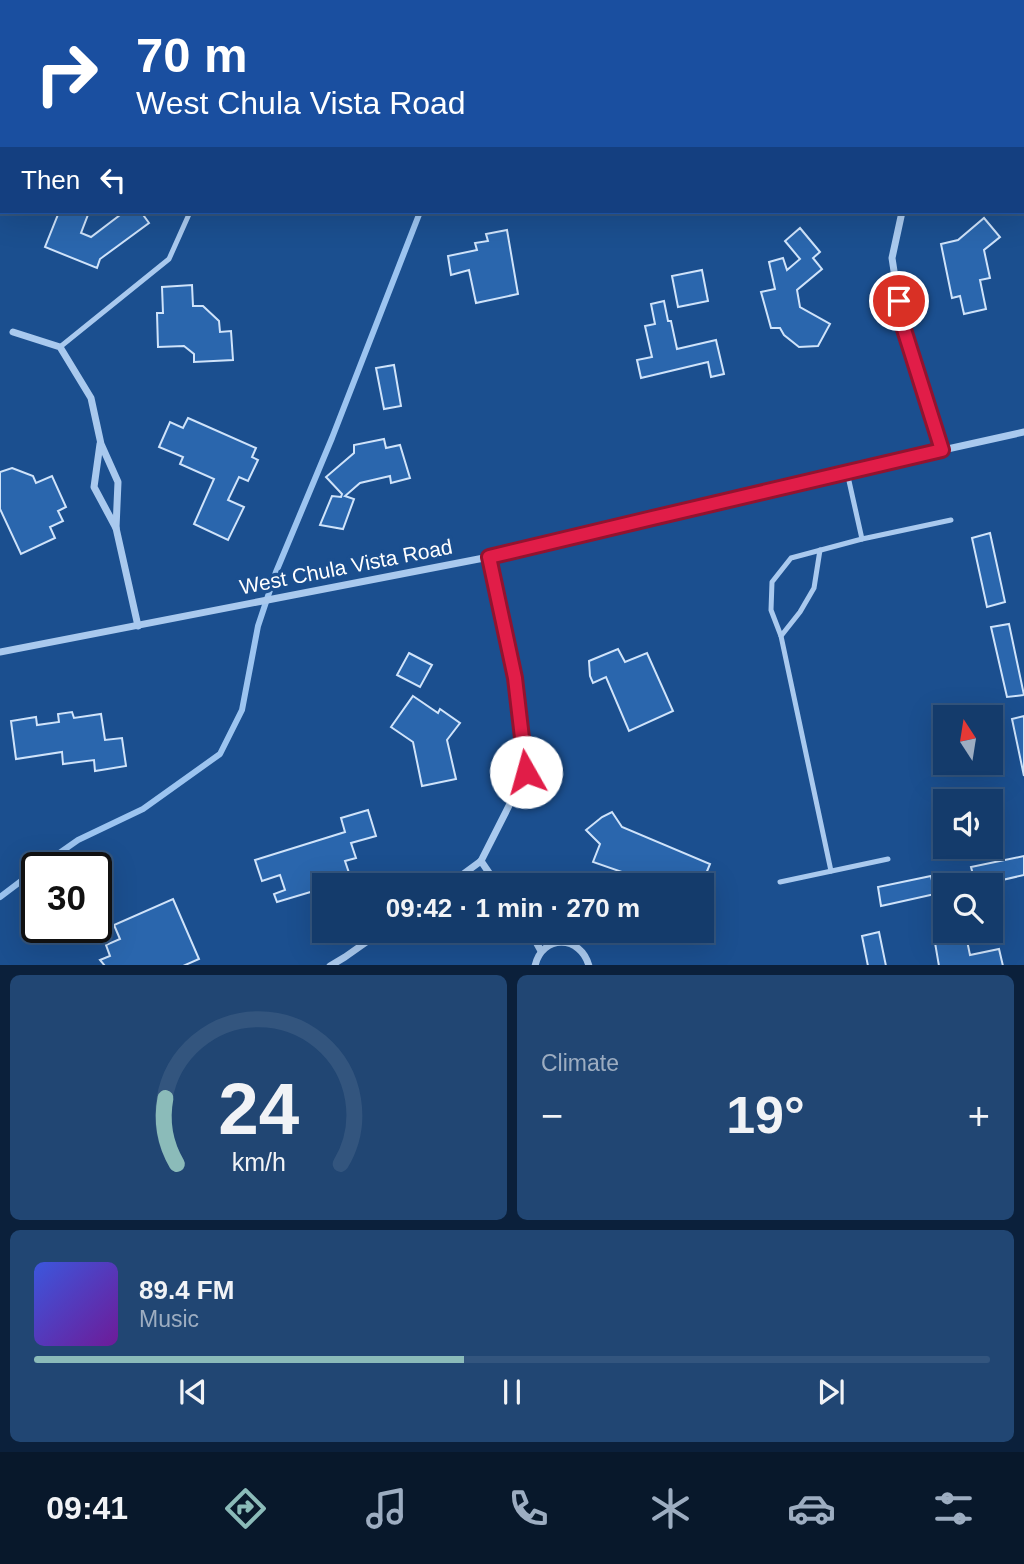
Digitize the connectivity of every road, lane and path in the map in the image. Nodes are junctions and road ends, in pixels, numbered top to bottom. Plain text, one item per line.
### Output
1 (189, 214) edge
2 (902, 214) edge
3 (13, 332) dead end
4 (60, 347) junction
5 (1024, 432) edge
6 (101, 444) junction
7 (942, 450) junction
8 (846, 472) junction
9 (951, 520) dead end
10 (116, 528) junction
11 (862, 540) junction
12 (820, 550) junction
13 (489, 557) junction
14 (138, 626) junction
15 (781, 636) junction
16 (0, 652) edge
17 (888, 859) dead end
18 (481, 861) junction
19 (831, 871) junction
20 (465, 873) edge
21 (489, 873) edge
22 (780, 882) dead end
23 (365, 943) edge
24 (537, 943) edge
25 (541, 951) junction
26 (330, 965) edge
27 (535, 965) edge
28 (589, 965) edge

1 - 4 lane
2 - 7 street
3 - 4 street
4 - 6 street
5 - 7 street, West Chula Vista Road
6 - 10 street
6 - 10 street
7 - 8 street, West Chula Vista Road
8 - 11 lane
8 - 13 street, West Chula Vista Road
9 - 11 lane
10 - 14 street
11 - 12 lane
12 - 15 lane
12 - 15 lane
13 - 14 street, West Chula Vista Road
13 - 18 street
14 - 16 street, West Chula Vista Road
15 - 19 lane
17 - 19 lane
18 - 20 street
18 - 21 street
19 - 22 lane
23 - 26 street
24 - 25 street
25 - 27 street
25 - 28 street

